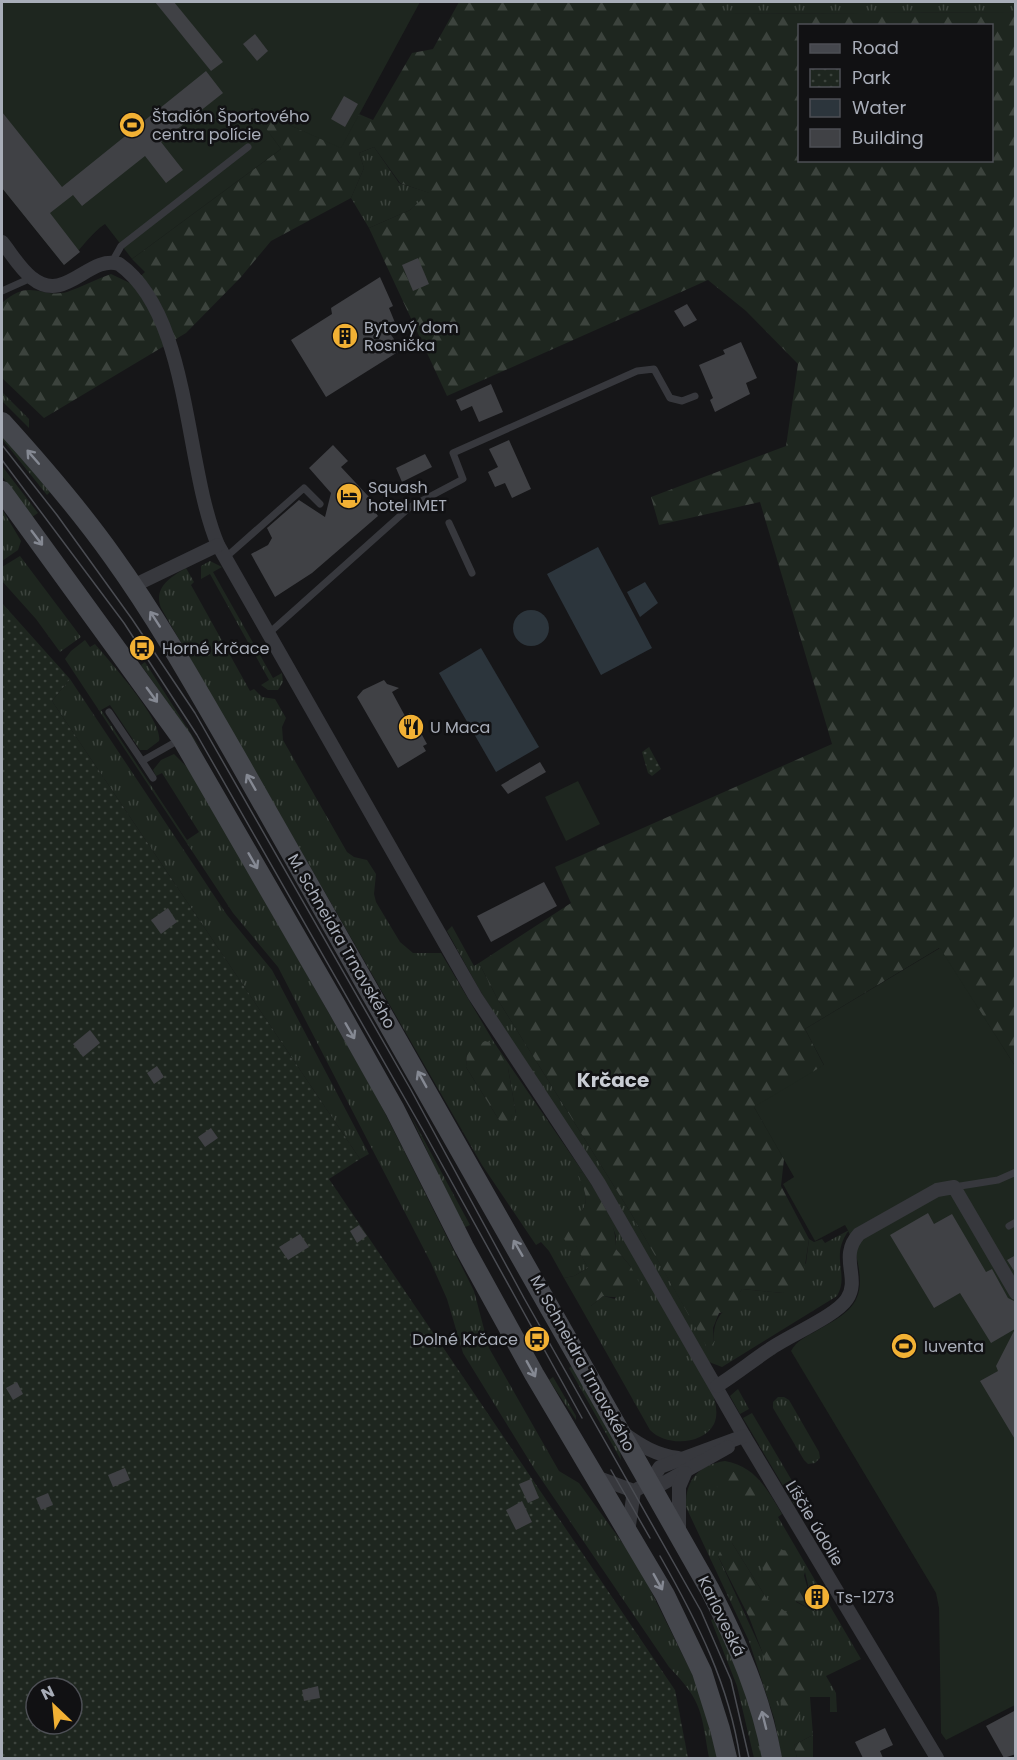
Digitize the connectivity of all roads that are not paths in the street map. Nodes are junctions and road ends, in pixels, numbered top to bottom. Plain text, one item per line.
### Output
1 (248, 147) dead end
2 (2, 242) edge
3 (112, 262) junction
4 (31, 278) junction
5 (2, 291) edge
6 (696, 396) dead end
7 (2, 422) edge
8 (2, 491) edge
9 (320, 504) dead end
10 (449, 523) dead end
11 (218, 545) junction
12 (225, 558) junction
13 (472, 573) dead end
14 (133, 586) junction
15 (268, 634) junction
16 (109, 712) dead end
17 (182, 739) junction
18 (142, 762) junction
19 (153, 778) dead end
20 (1016, 1172) edge
21 (954, 1187) junction
22 (1016, 1293) edge
23 (717, 1386) junction
24 (622, 1433) junction
25 (744, 1436) junction
26 (680, 1458) junction
27 (685, 1473) junction
28 (594, 1476) junction
29 (642, 1487) junction
30 (628, 1532) junction
31 (679, 1532) junction
32 (727, 1758) edge
33 (772, 1758) edge
34 (937, 1758) edge

1 - 3 lane
2 - 4 street
3 - 4 street
3 - 11 street, Líščie údolie
4 - 5 lane
6 - 15 lane
14 -> 7 main road, M. Schneidra Trnavského
8 -> 17 main road
9 - 12 lane
10 - 13 lane
11 - 12 street, Líščie údolie
11 - 14 street
12 - 15 street, Líščie údolie
24 -> 14 main road, M. Schneidra Trnavského
15 - 23 street, Líščie údolie
16 - 18 lane
17 - 18 lane
17 -> 28 main road
18 - 19 lane
20 - 21 lane
21 - 22 street
21 - 23 street
23 - 25 street, Líščie údolie
24 - 26 street
24 - 29 main road, M. Schneidra Trnavského
25 - 26 street
25 - 27 street
25 - 34 street, Líščie údolie
26 - 29 street
27 - 29 street
27 - 31 street
28 - 29 street
28 - 30 main road
29 - 30 street
29 - 31 main road, Karloveská
30 -> 32 main road
33 -> 31 main road, Karloveská

